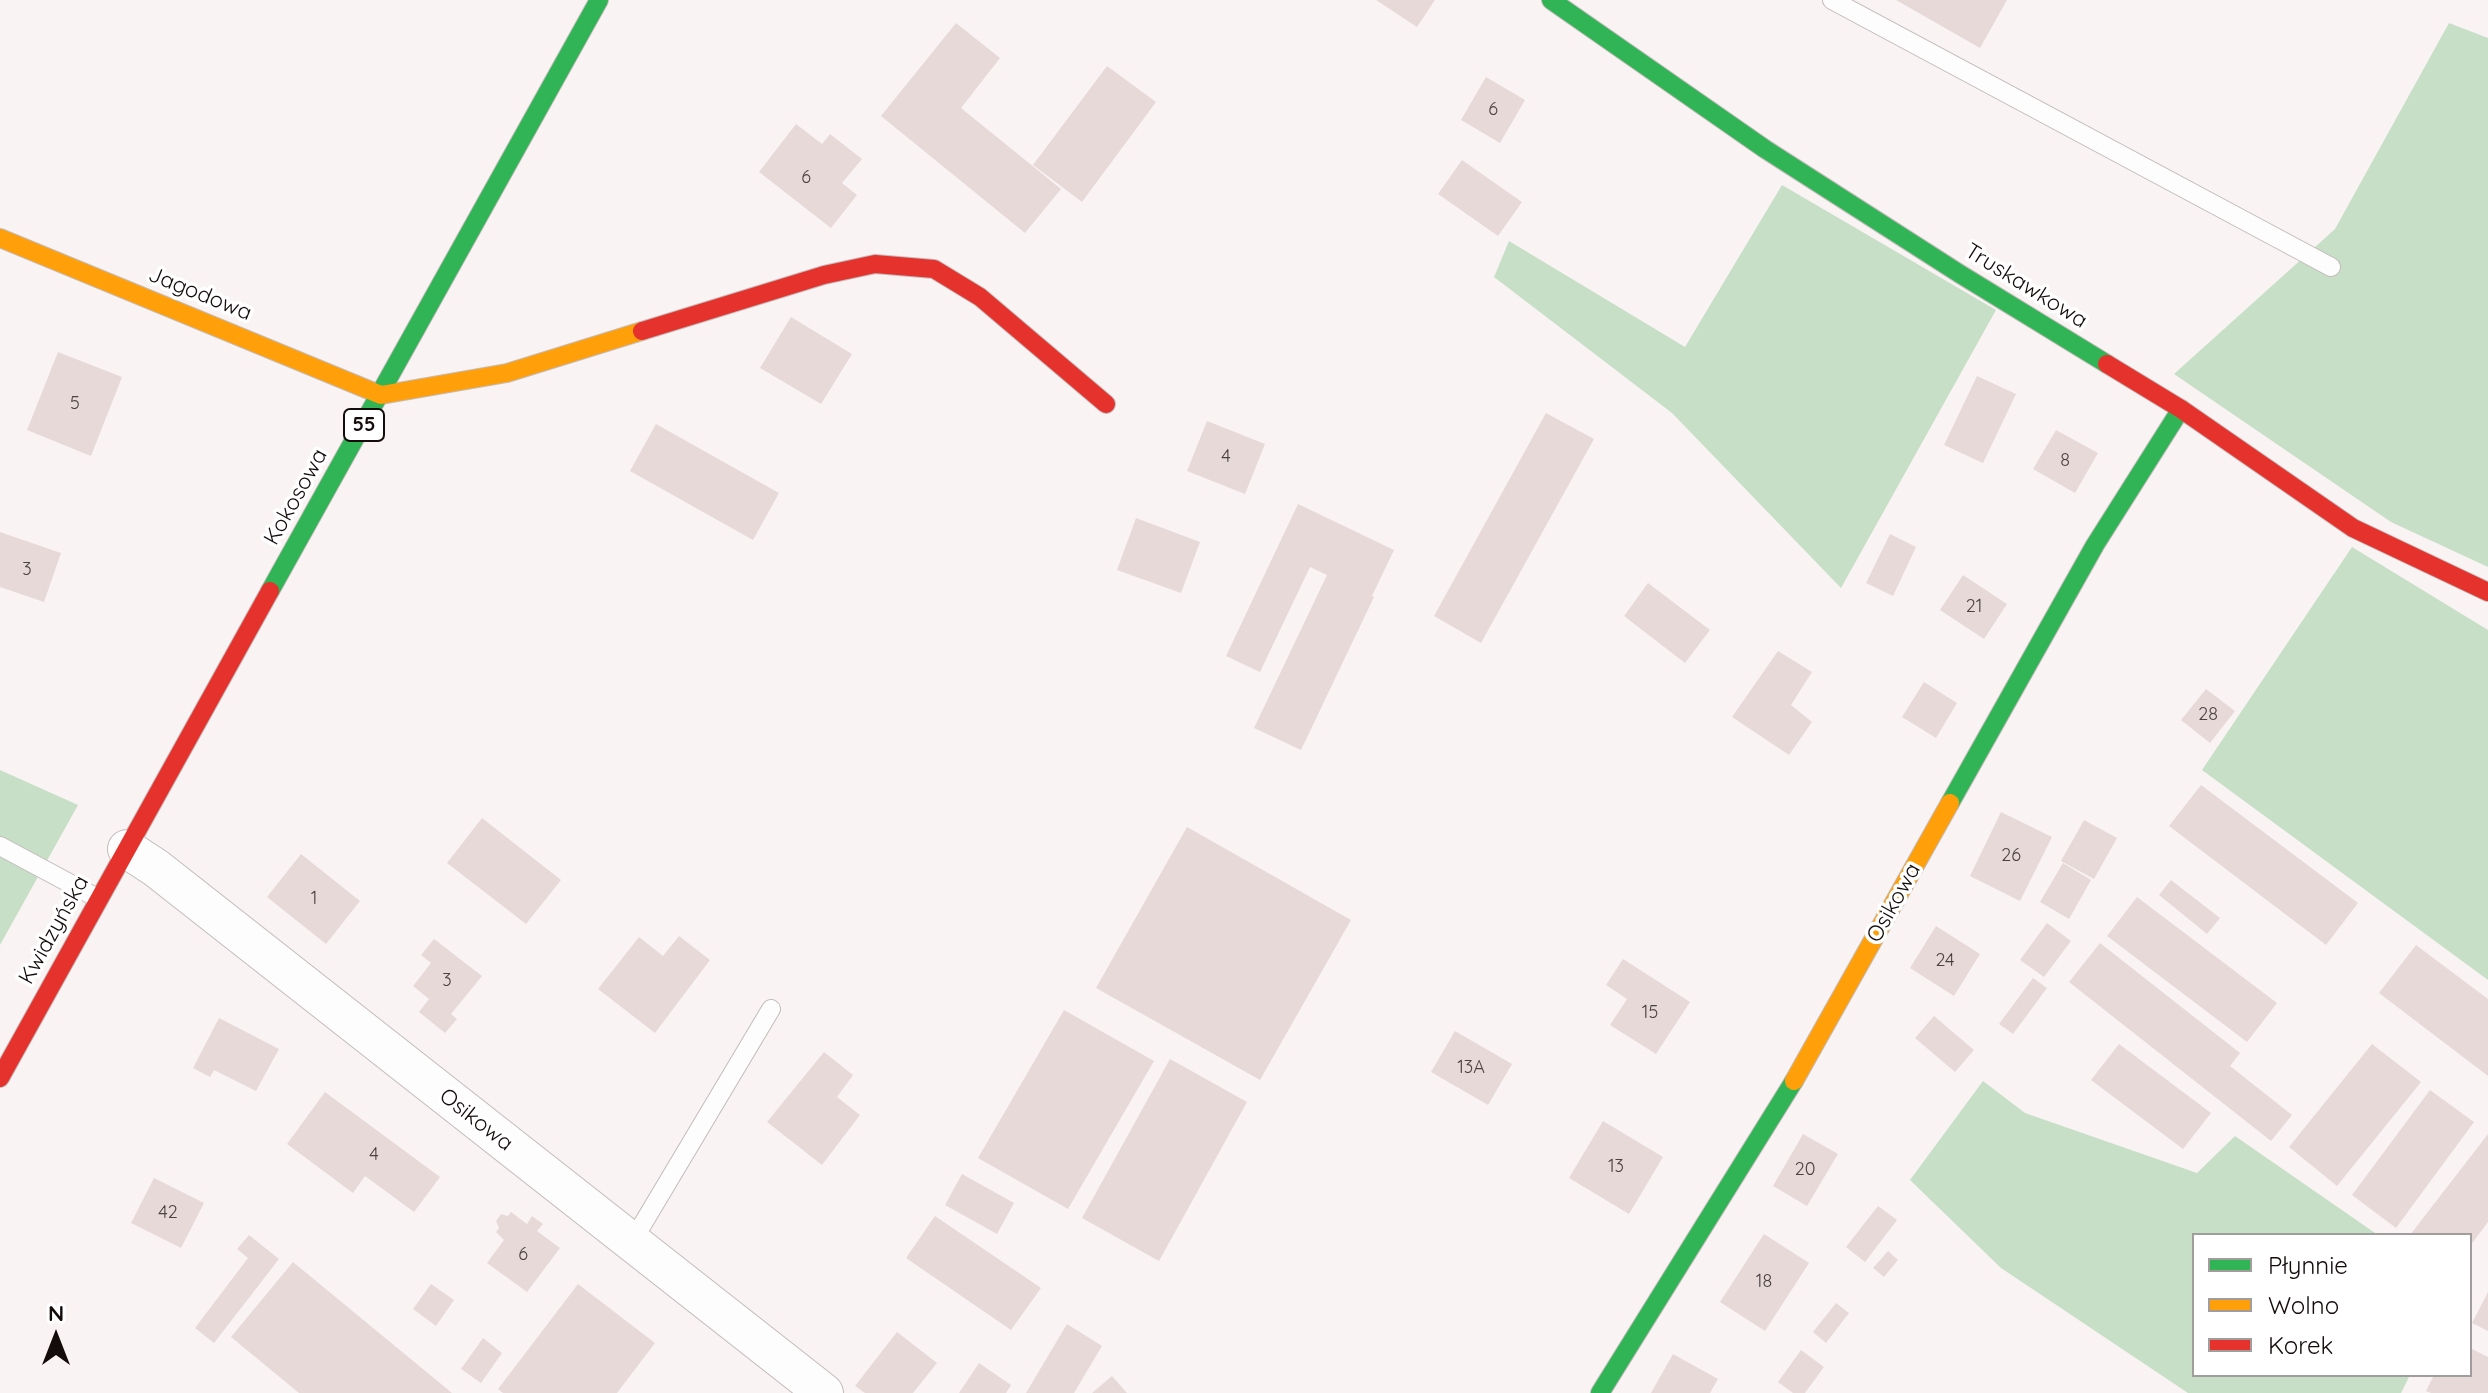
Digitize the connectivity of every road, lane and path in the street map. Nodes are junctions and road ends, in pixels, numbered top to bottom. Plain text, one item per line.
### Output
1 (599, 0) edge
2 (1551, 0) edge
3 (1832, 0) edge
4 (0, 238) edge
5 (2331, 267) dead end
6 (381, 395) junction
7 (1106, 404) dead end
8 (2181, 409) junction
9 (2488, 592) edge
10 (0, 846) edge
11 (127, 849) junction
12 (99, 899) junction
13 (771, 1009) dead end
14 (0, 1078) edge
15 (632, 1242) junction
16 (824, 1393) edge
17 (1600, 1393) edge

1 - 6 street, Kokosowa / 55
2 - 8 street, Truskawkowa
3 - 5 lane
4 - 6 street, Jagodowa
6 - 7 street
6 - 11 street, Kokosowa / 55
8 - 9 street, Truskawkowa
8 - 17 street, Osikowa
10 - 12 lane
11 - 12 street, Kwidzyńska / 55
11 - 15 street, Osikowa
12 - 14 street, Kwidzyńska / 55
13 - 15 lane
15 - 16 street, Osikowa

